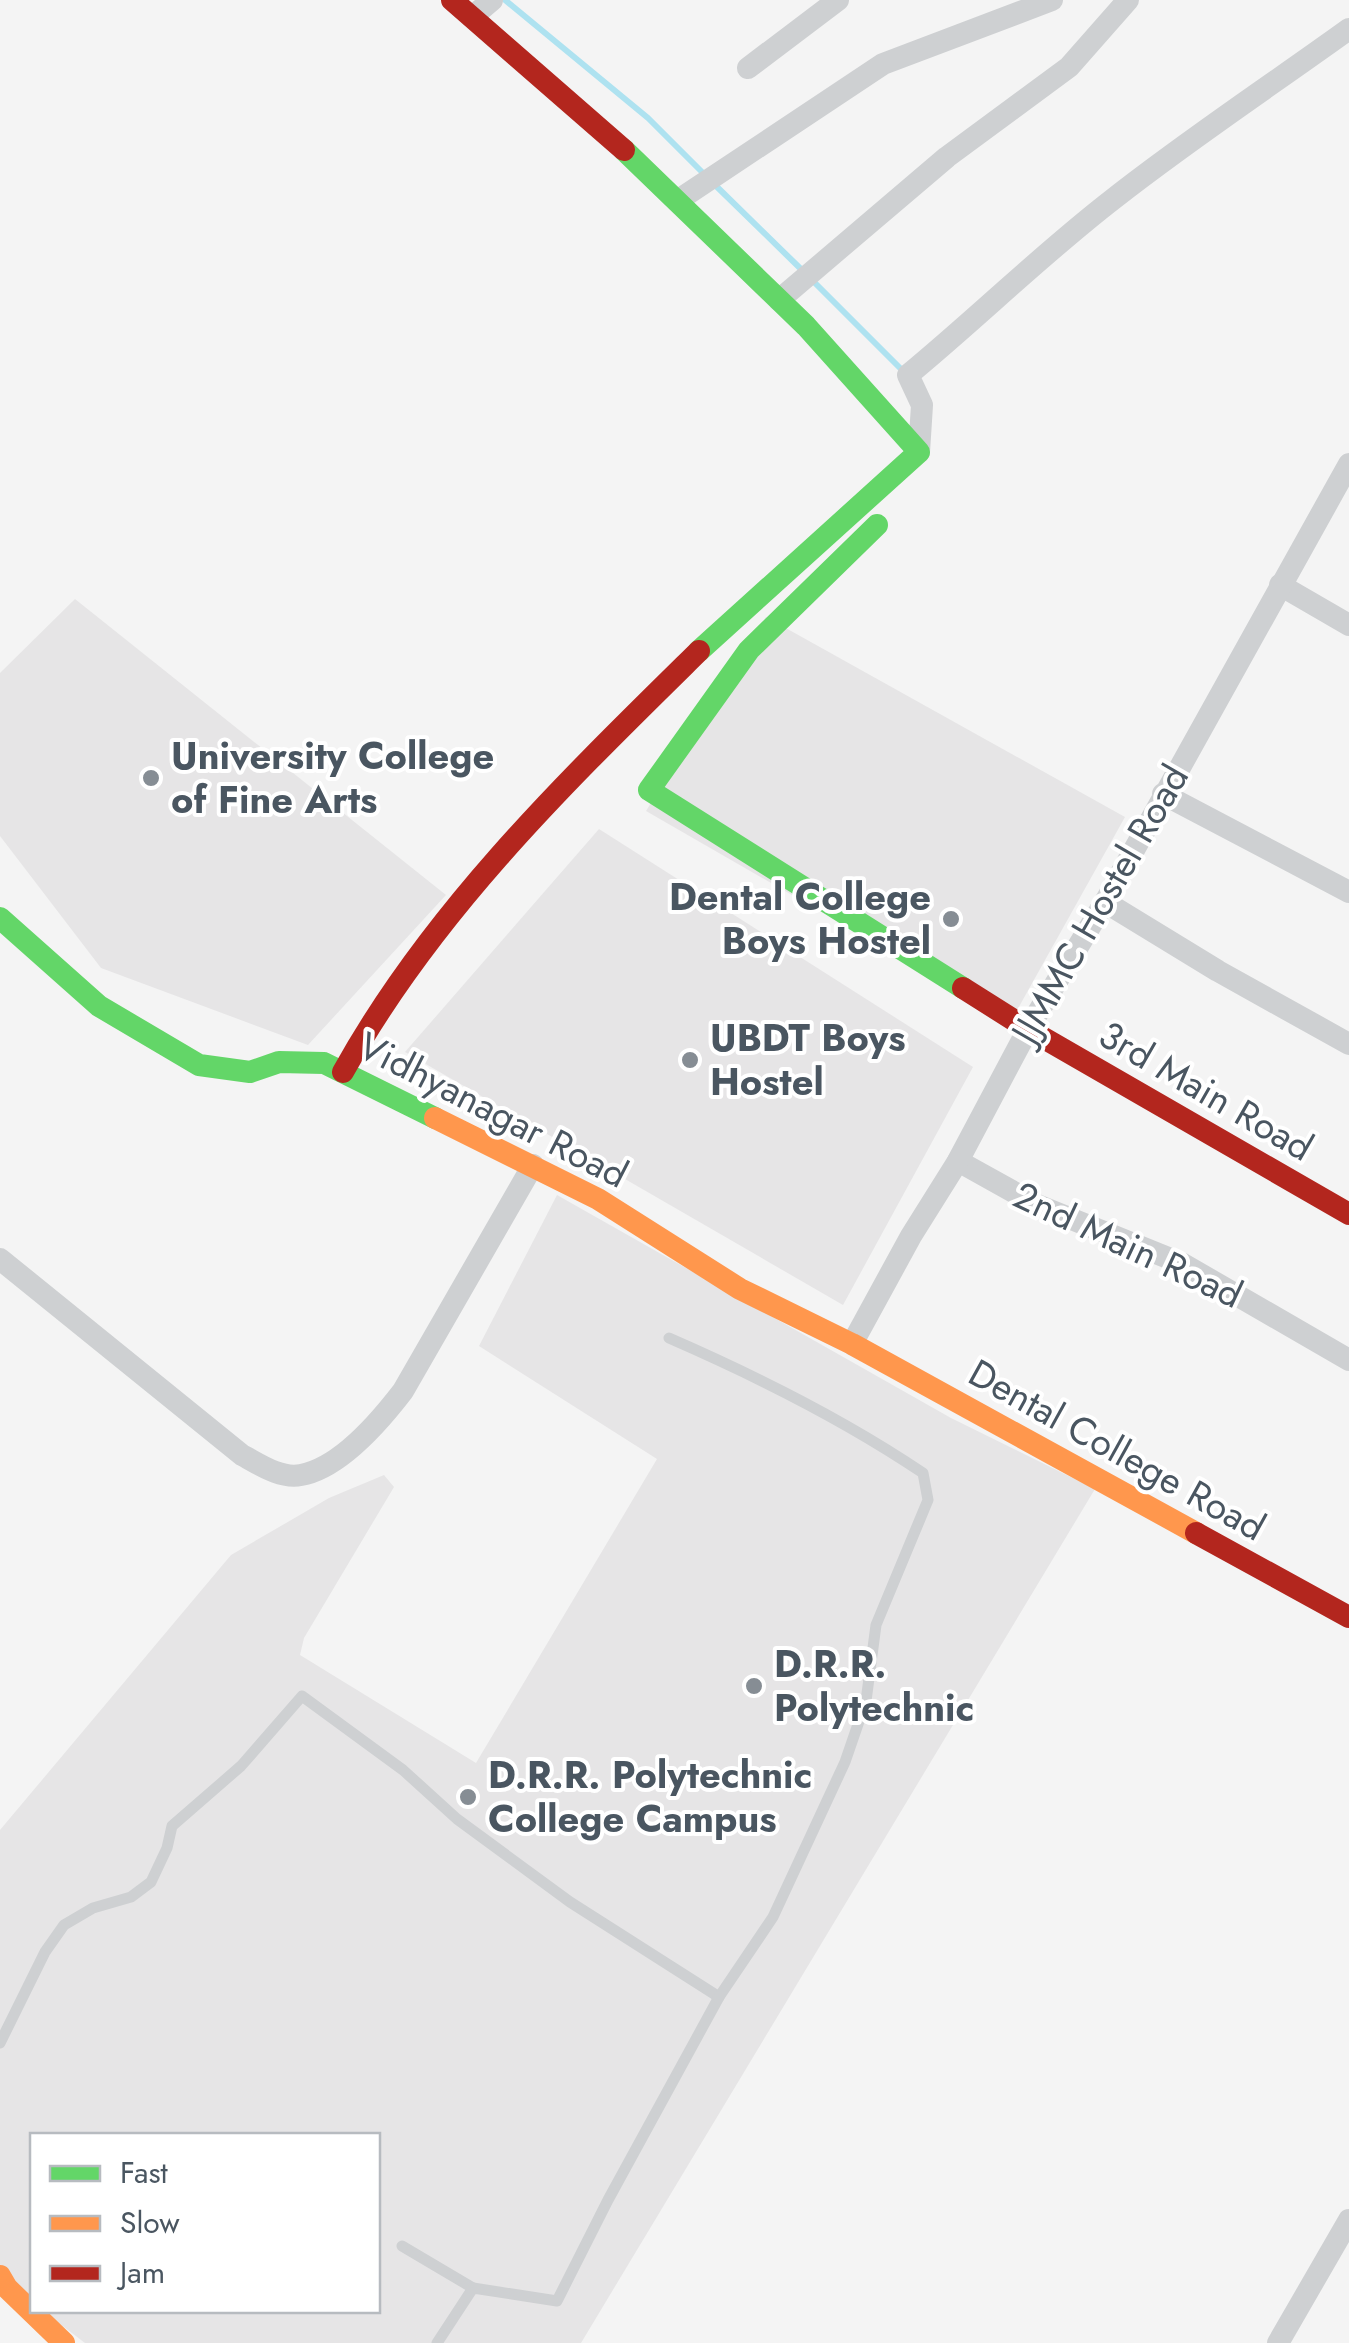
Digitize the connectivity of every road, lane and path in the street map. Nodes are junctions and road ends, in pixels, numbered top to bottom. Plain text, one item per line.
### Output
1 (452, 0) edge
2 (492, 0) edge
3 (838, 0) edge
4 (1052, 0) edge
5 (1128, 0) edge
6 (472, 17) junction
7 (1349, 29) edge
8 (748, 68) dead end
9 (677, 201) junction
10 (779, 300) junction
11 (919, 452) junction
12 (1349, 464) edge
13 (878, 525) dead end
14 (1280, 585) junction
15 (1349, 625) edge
16 (1163, 794) junction
17 (1349, 892) edge
18 (1105, 902) junction
19 (0, 918) edge
20 (1028, 1029) junction
21 (1349, 1044) edge
22 (343, 1072) junction
23 (958, 1161) junction
24 (533, 1166) junction
25 (1349, 1214) edge
26 (0, 1259) edge
27 (669, 1338) dead end
28 (852, 1344) junction
29 (1349, 1360) edge
30 (1349, 1618) edge
31 (720, 1997) junction
32 (0, 2044) edge
33 (1349, 2220) edge
34 (402, 2246) dead end
35 (0, 2276) edge
36 (473, 2288) junction
37 (30, 2310) edge
38 (33, 2313) edge
39 (64, 2343) edge
40 (437, 2343) edge
41 (1278, 2343) edge

1 - 6 street
2 - 6 street
3 - 8 street
4 - 9 street
5 - 10 street
6 - 9 street
7 - 11 street
9 - 10 street
10 - 11 street
11 - 22 street
12 - 14 street, JJMMC Hostel Road
13 - 20 street, 3rd Main Road
14 - 15 street
14 - 16 street, JJMMC Hostel Road
16 - 17 street
16 - 18 street, JJMMC Hostel Road
18 - 20 street, JJMMC Hostel Road
18 - 21 street
19 - 22 street, Vidhyanagar Road
20 - 23 street, JJMMC Hostel Road
20 - 25 street, 3rd Main Road
22 - 24 street, Vidhyanagar Road
23 - 28 street, JJMMC Hostel Road
23 - 29 street, 2nd Main Road
24 - 26 street
24 - 28 street, Vidhyanagar Road
27 - 31 lane
28 - 30 street, Dental College Road
31 - 32 lane
31 - 36 lane
33 - 41 street
34 - 36 lane
35 - 37 street
36 - 40 lane
38 - 39 street

